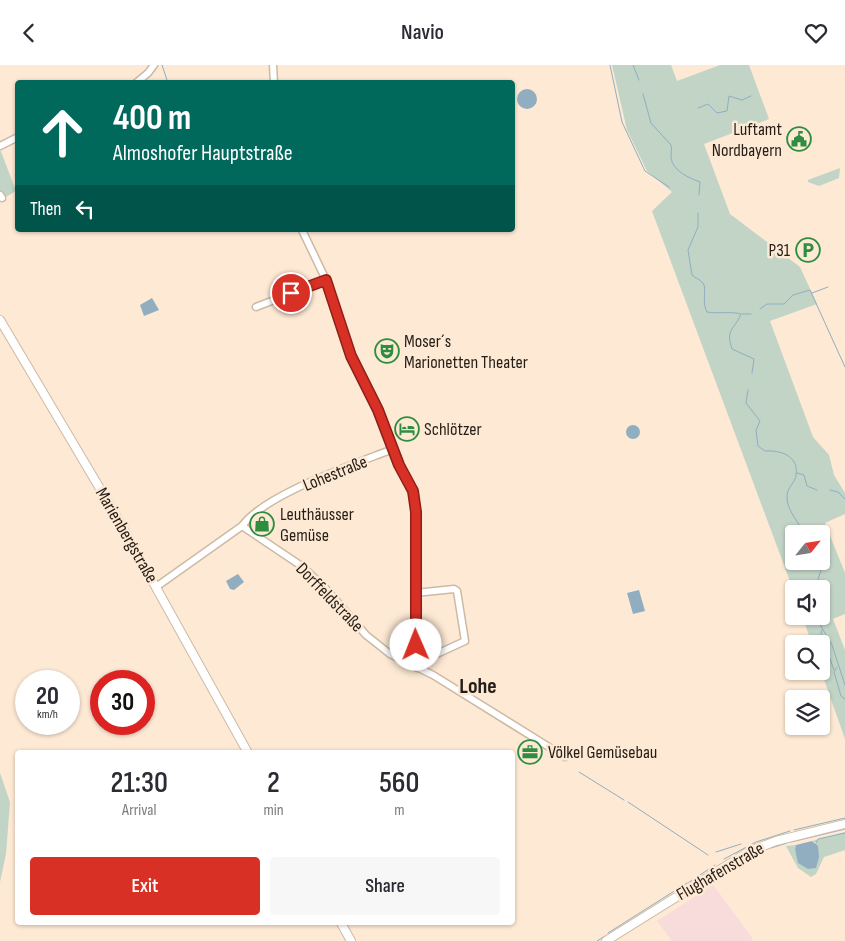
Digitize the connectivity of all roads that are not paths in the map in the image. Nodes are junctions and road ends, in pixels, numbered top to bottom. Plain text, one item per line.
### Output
1 (154, 65) edge
2 (273, 65) edge
3 (139, 80) edge
4 (274, 80) edge
5 (15, 138) edge
6 (0, 146) edge
7 (303, 232) edge
8 (326, 280) junction
9 (256, 307) dead end
10 (0, 320) edge
11 (393, 449) junction
12 (242, 525) junction
13 (156, 587) junction
14 (415, 593) junction
15 (417, 666) junction
16 (246, 750) edge
17 (565, 757) dead end
18 (845, 824) edge
19 (342, 925) edge
20 (352, 941) edge
21 (606, 941) edge

1 - 3 street
2 - 4 street
5 - 6 street
7 - 8 street
8 - 9 street
8 - 11 street
10 - 13 main road, Marienbergstraße
11 - 12 street, Lohestraße
11 - 14 street
12 - 13 street, Lohestraße
12 - 15 street, Dorffeldstraße
13 - 16 main road, Marienbergstraße
14 - 15 street
14 - 15 street
15 - 17 street, Dorffeldstraße
18 - 21 main road, Flughafenstraße
19 - 20 main road

